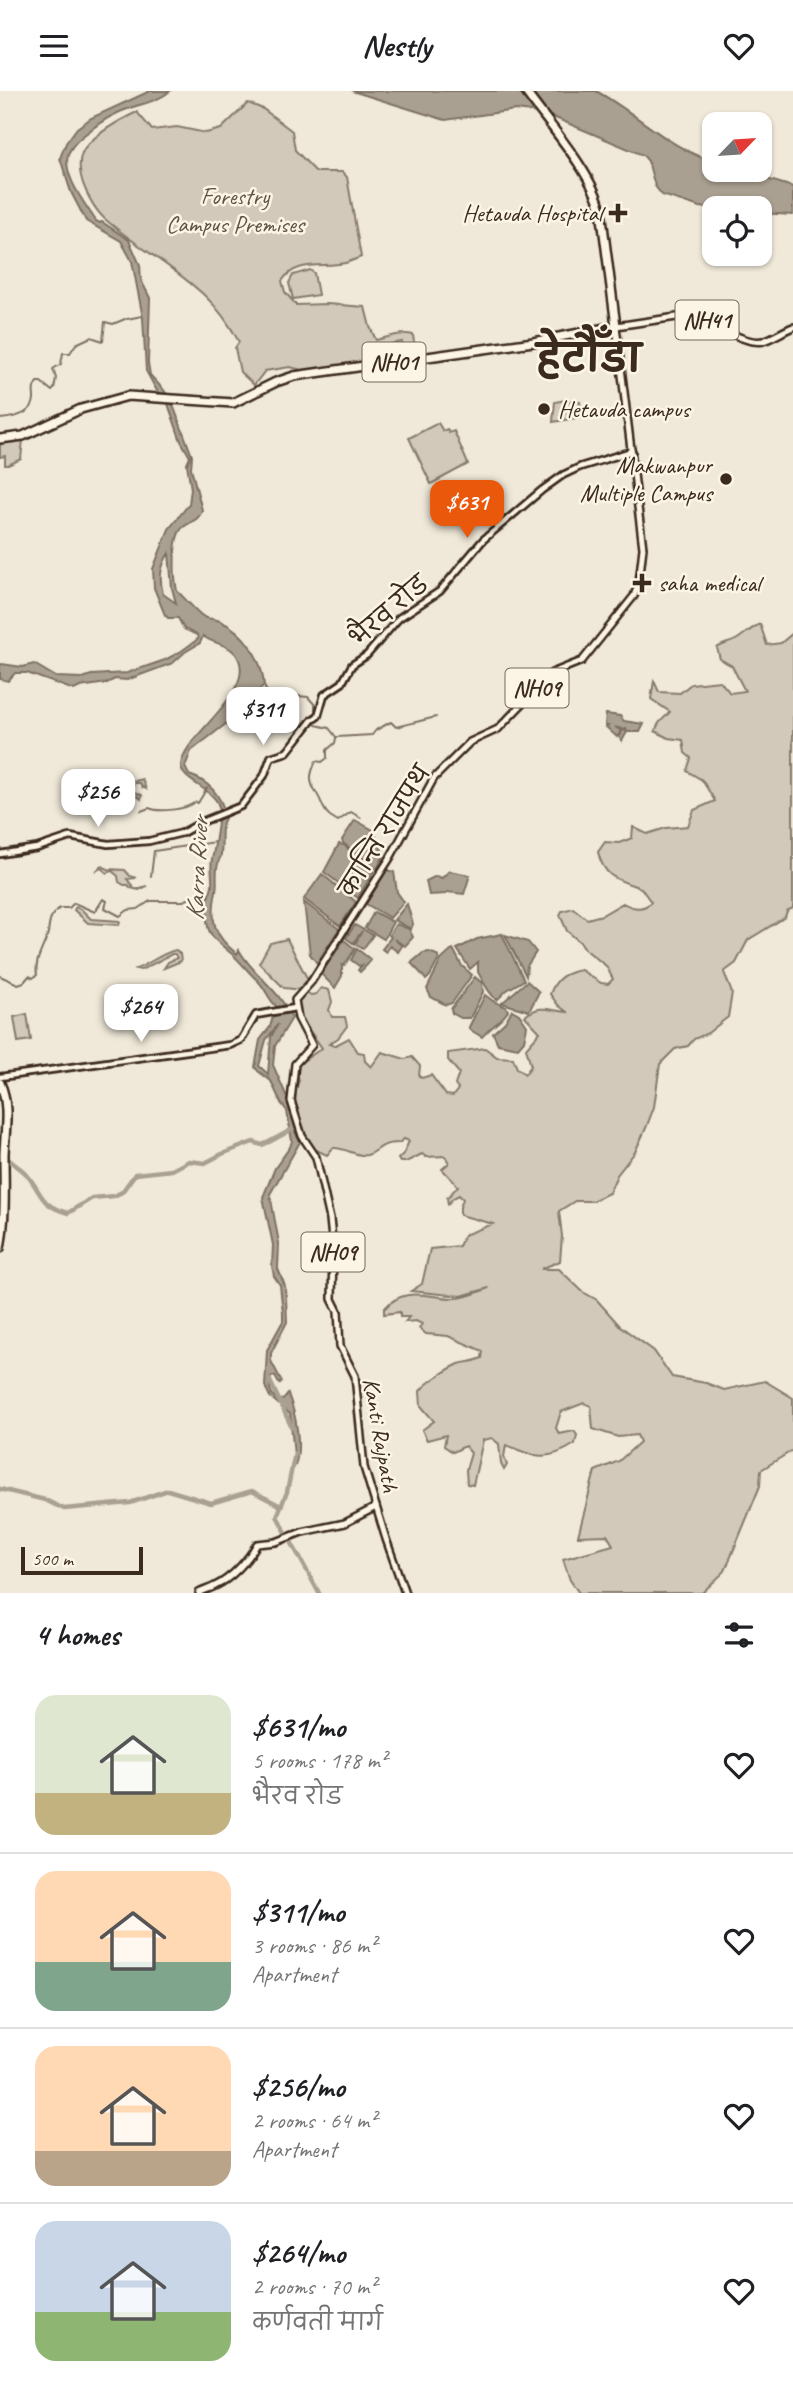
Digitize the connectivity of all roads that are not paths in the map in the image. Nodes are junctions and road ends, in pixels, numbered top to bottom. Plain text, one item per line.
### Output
1 (525, 91) edge
2 (616, 326) junction
3 (793, 327) edge
4 (0, 439) edge
5 (632, 451) junction
6 (0, 854) edge
7 (293, 1008) junction
8 (0, 1077) edge
9 (0, 1083) edge
10 (0, 1248) edge
11 (376, 1507) junction
12 (199, 1593) edge
13 (405, 1593) edge

1 - 2 highway
2 - 3 main road, NH41
2 - 4 highway, NH01
2 - 5 main road, कान्ति राजपथ / NH09
5 - 6 main road, भैरव रोड
5 - 7 main road, कान्ति राजपथ / NH09
7 - 8 main road
7 - 11 main road, Kanti Rajpath / NH09
9 - 10 highway
11 - 12 main road
11 - 13 main road, Kanti Rajpath

